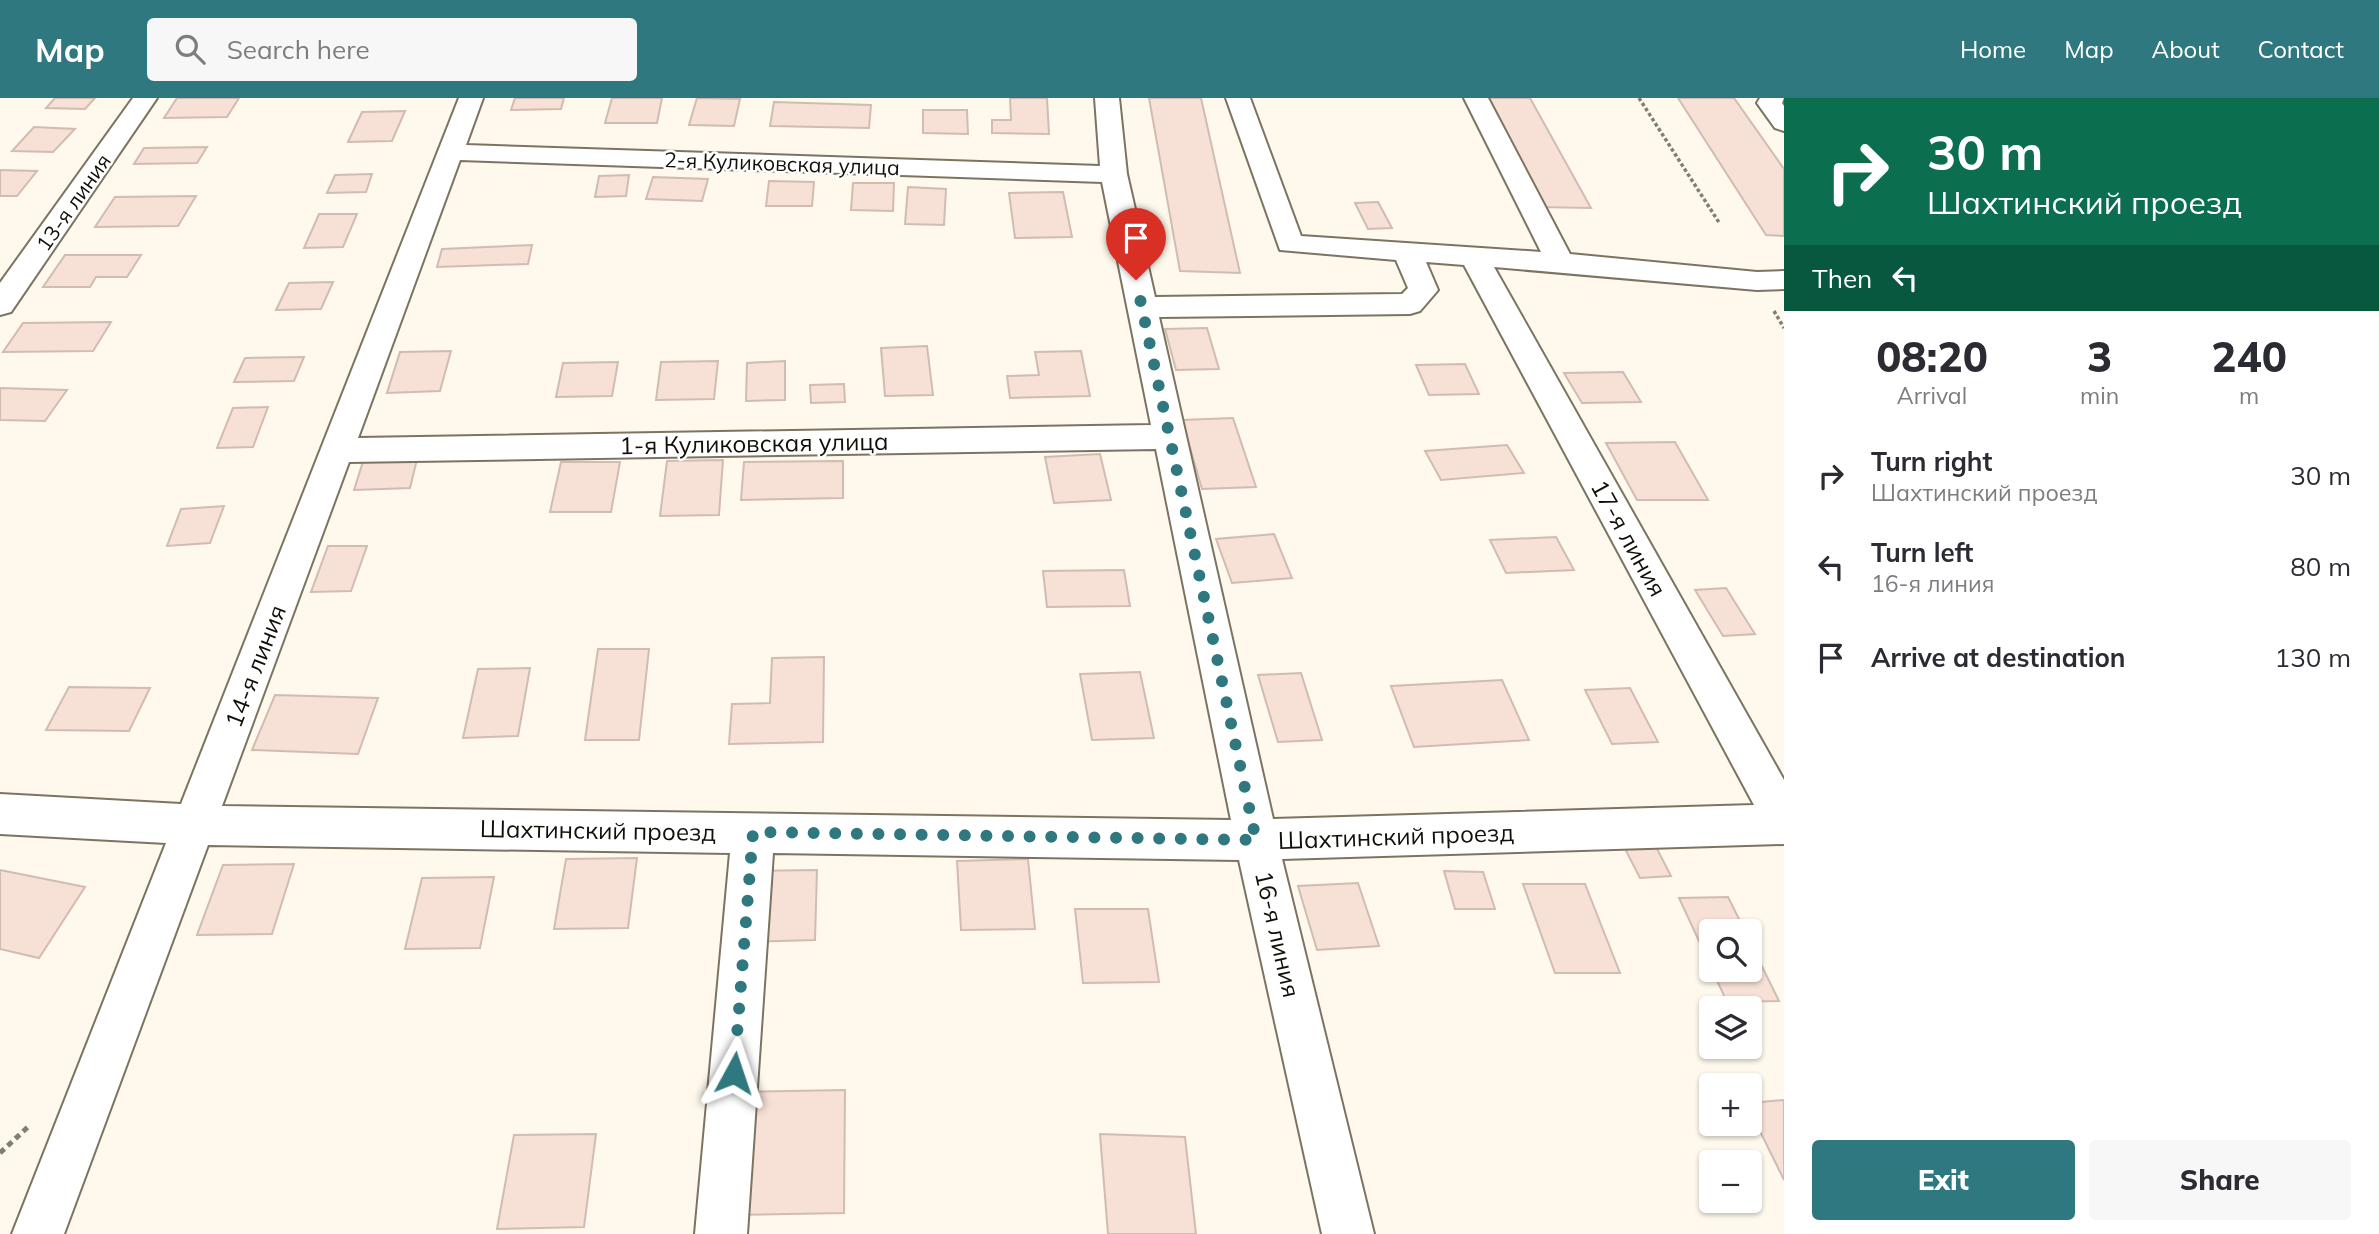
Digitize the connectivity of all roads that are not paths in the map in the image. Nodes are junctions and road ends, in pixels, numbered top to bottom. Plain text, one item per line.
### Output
1 (145, 98) edge
2 (471, 98) edge
3 (1107, 98) edge
4 (1238, 98) edge
5 (1476, 98) edge
6 (1772, 98) edge
7 (1784, 123) edge
8 (451, 152) junction
9 (1114, 174) junction
10 (1407, 252) junction
11 (1474, 256) junction
12 (1560, 262) junction
13 (1300, 274) junction
14 (1784, 280) edge
15 (0, 305) edge
16 (1142, 307) junction
17 (1171, 437) junction
18 (337, 450) junction
19 (0, 814) edge
20 (1784, 822) edge
21 (194, 825) junction
22 (753, 832) junction
23 (1256, 840) junction
24 (38, 1234) edge
25 (721, 1234) edge
26 (1348, 1234) edge

1 - 15 street, 13-я линия
2 - 8 street, 14-я линия
3 - 9 street, 16-я линия
4 - 13 street
5 - 12 street
6 - 7 street
8 - 9 street, 2-я Куликовская улица
8 - 18 street, 14-я линия
9 - 16 street, 16-я линия
10 - 11 street
10 - 13 street
10 - 13 street
11 - 12 street
11 - 20 street, 17-я линия
12 - 14 street
13 - 16 street
16 - 17 street, 16-я линия
17 - 18 street, 1-я Куликовская улица
17 - 23 street, 16-я линия
18 - 21 street, 14-я линия
19 - 21 street, Шахтинский проезд
20 - 23 street, Шахтинский проезд
21 - 22 street, Шахтинский проезд
21 - 24 street, 14-я линия
22 - 23 street, Шахтинский проезд
22 - 25 street
23 - 26 street, 16-я линия

